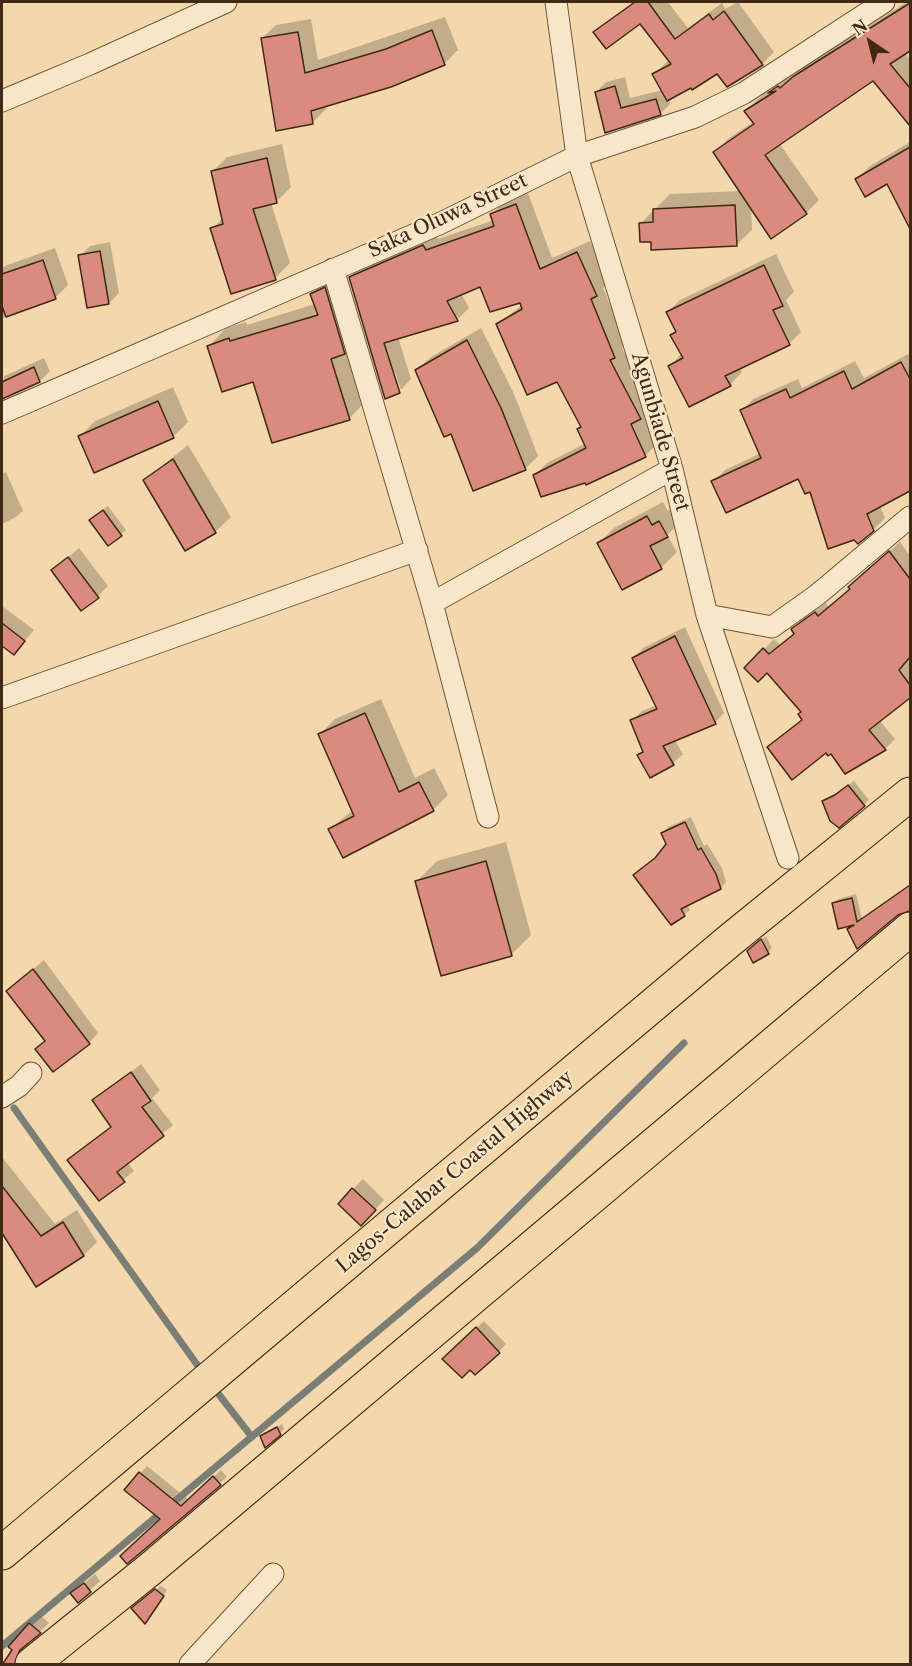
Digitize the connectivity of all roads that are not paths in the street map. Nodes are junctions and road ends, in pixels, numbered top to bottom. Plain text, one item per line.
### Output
1 (226, 2) edge
2 (556, 2) edge
3 (884, 2) edge
4 (2, 101) edge
5 (577, 156) junction
6 (333, 269) junction
7 (2, 413) edge
8 (672, 469) junction
9 (910, 517) edge
10 (417, 550) junction
11 (432, 603) junction
12 (707, 615) junction
13 (2, 698) edge
14 (910, 794) edge
15 (488, 818) dead end
16 (788, 858) dead end
17 (910, 929) edge
18 (31, 1072) dead end
19 (2, 1097) edge
20 (2, 1553) edge
21 (273, 1574) dead end
22 (32, 1665) edge
23 (190, 1665) edge

1 - 4 street
2 - 5 street, Agunbiade Street
3 - 5 street, Saka Oluwa Street
5 - 6 street, Saka Oluwa Street
5 - 8 street, Agunbiade Street
6 - 7 street, Saka Oluwa Street
6 - 10 street
8 - 11 street
8 - 12 street, Agunbiade Street
9 - 12 street
10 - 11 street
10 - 13 street
11 - 15 street
12 - 16 street, Agunbiade Street
14 - 20 highway, Lagos-Calabar Coastal Highway
17 - 22 highway
18 - 19 street
21 - 23 street

